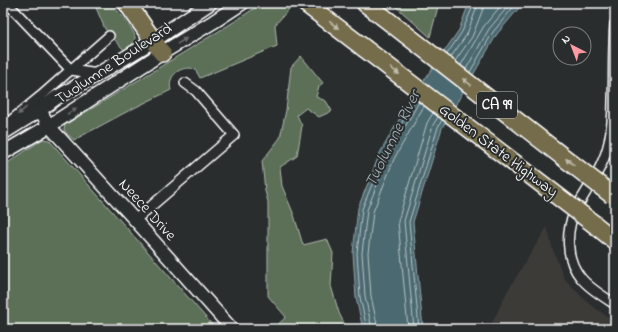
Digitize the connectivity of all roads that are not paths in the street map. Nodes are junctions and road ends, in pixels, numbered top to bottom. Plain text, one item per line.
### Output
1 (7, 3) edge
2 (127, 3) edge
3 (210, 3) edge
4 (242, 3) edge
5 (305, 3) edge
6 (365, 3) edge
7 (369, 3) edge
8 (382, 16) junction
9 (615, 24) edge
10 (110, 36) dead end
11 (157, 47) junction
12 (71, 70) junction
13 (98, 74) junction
14 (185, 83) dead end
15 (41, 96) junction
16 (40, 110) junction
17 (49, 126) junction
18 (3, 127) edge
19 (3, 133) edge
20 (3, 153) edge
21 (613, 196) edge
22 (135, 220) junction
23 (615, 240) edge
24 (615, 304) edge
25 (232, 329) edge

1 - 12 street
2 - 11 highway
3 - 11 main road, Tuolumne Boulevard
11 -> 4 main road, Tuolumne Boulevard
5 -> 23 highway, Golden State Highway / CA 99, bridge
6 - 8 highway, CA 99
7 - 8 highway
21 -> 8 highway, CA 99, bridge
9 - 24 street
10 - 12 street, Tuolumne Boulevard
11 - 13 main road, Tuolumne Boulevard
17 -> 11 main road, Tuolumne Boulevard
12 - 13 street
12 - 15 street, Tuolumne Boulevard
13 - 16 main road, Tuolumne Boulevard
14 - 22 street
15 - 16 street, Tuolumne Boulevard
15 -> 18 street, Tuolumne Boulevard
16 - 17 street, Neece Drive
16 - 19 main road, Tuolumne Boulevard
17 - 20 main road, Tuolumne Boulevard
17 - 22 street, Neece Drive
22 - 25 street, Neece Drive

